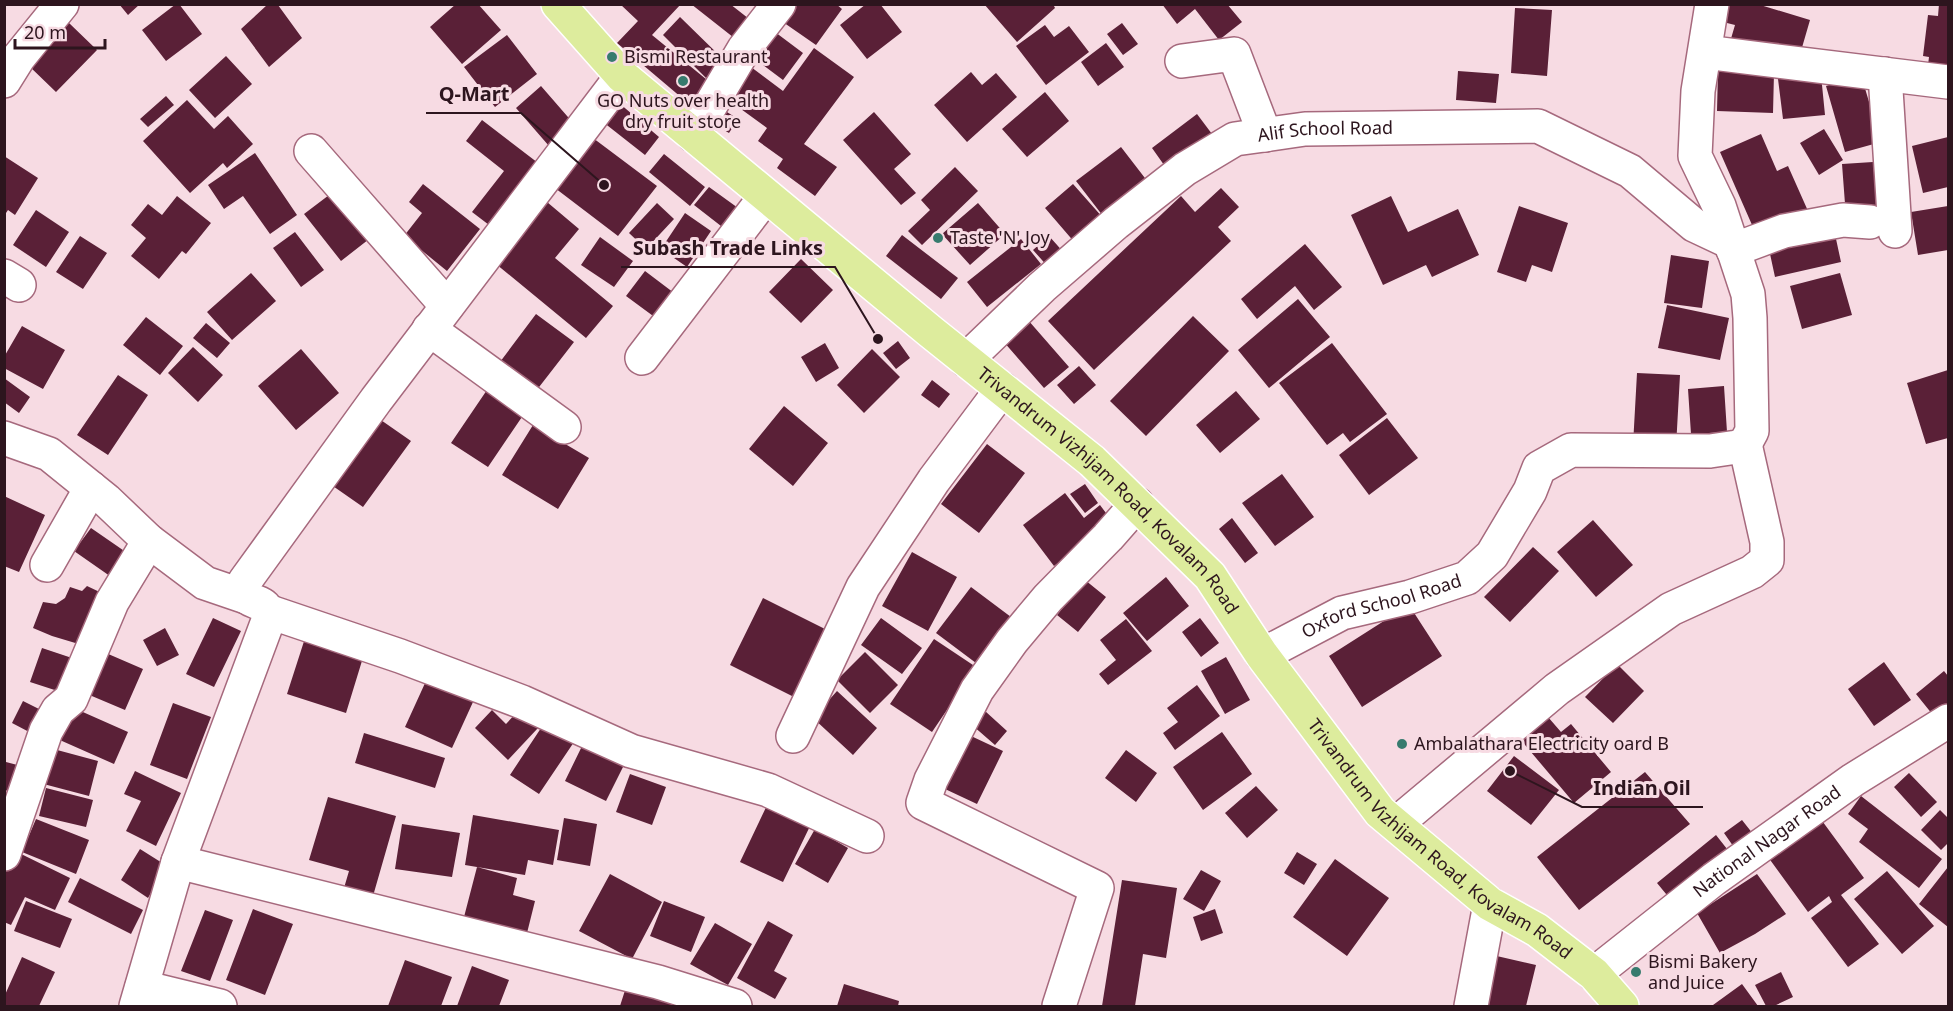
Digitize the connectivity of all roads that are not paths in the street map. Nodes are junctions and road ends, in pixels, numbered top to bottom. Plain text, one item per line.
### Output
1 (62, 4) edge
2 (558, 4) edge
3 (778, 4) edge
4 (1712, 4) edge
5 (1705, 52) junction
6 (1182, 61) dead end
7 (1886, 74) junction
8 (622, 76) junction
9 (4, 81) edge
10 (1948, 82) edge
11 (693, 135) junction
12 (1265, 135) junction
13 (312, 151) dead end
14 (766, 196) junction
15 (1731, 246) junction
16 (438, 318) junction
17 (642, 358) dead end
18 (966, 360) junction
19 (1002, 389) junction
20 (564, 427) dead end
21 (4, 438) edge
22 (1745, 444) junction
23 (91, 488) junction
24 (1137, 504) junction
25 (149, 541) junction
26 (47, 565) dead end
27 (256, 604) junction
28 (1262, 655) junction
29 (1948, 721) edge
30 (793, 736) dead end
31 (1396, 824) junction
32 (867, 836) dead end
33 (4, 854) edge
34 (178, 862) junction
35 (1490, 904) junction
36 (1594, 974) junction
37 (139, 997) edge
38 (220, 1006) edge
39 (735, 1006) edge
40 (1059, 1006) edge
41 (1471, 1006) edge
42 (1622, 1006) edge

1 - 9 street
2 - 8 main road, Trivandrum Vizhijam Road, Kovalam Road
3 - 11 street
4 - 5 street
5 - 7 street
5 - 15 street
6 - 12 street
7 - 10 street
7 - 15 street
8 - 11 main road, Trivandrum Vizhijam Road, Kovalam Road
8 - 16 street
11 - 14 main road, Trivandrum Vizhijam Road, Kovalam Road
12 - 15 street, Alif School Road
12 - 18 street, Alif School Road
13 - 16 street
14 - 17 street
14 - 18 main road, Trivandrum Vizhijam Road, Kovalam Road
15 - 22 street
16 - 20 street
16 - 27 street
18 - 19 main road, Trivandrum Vizhijam Road, Kovalam Road
19 - 24 main road, Trivandrum Vizhijam Road, Kovalam Road
19 - 30 street
21 - 23 street
22 - 28 street, Oxford School Road
22 - 31 street
23 - 25 street
23 - 26 street
24 - 28 main road, Trivandrum Vizhijam Road, Kovalam Road
24 - 40 street
25 - 27 street
25 - 33 street
27 - 32 street
27 - 34 street
28 - 31 main road, Trivandrum Vizhijam Road, Kovalam Road
29 - 36 street, National Nagar Road
31 - 35 main road, Trivandrum Vizhijam Road, Kovalam Road
34 - 37 street
34 - 39 street
35 - 36 main road, Trivandrum Vizhijam Road, Kovalam Road
35 - 41 street
36 - 42 main road, Trivandrum Vizhijam Road, Kovalam Road
37 - 38 street

